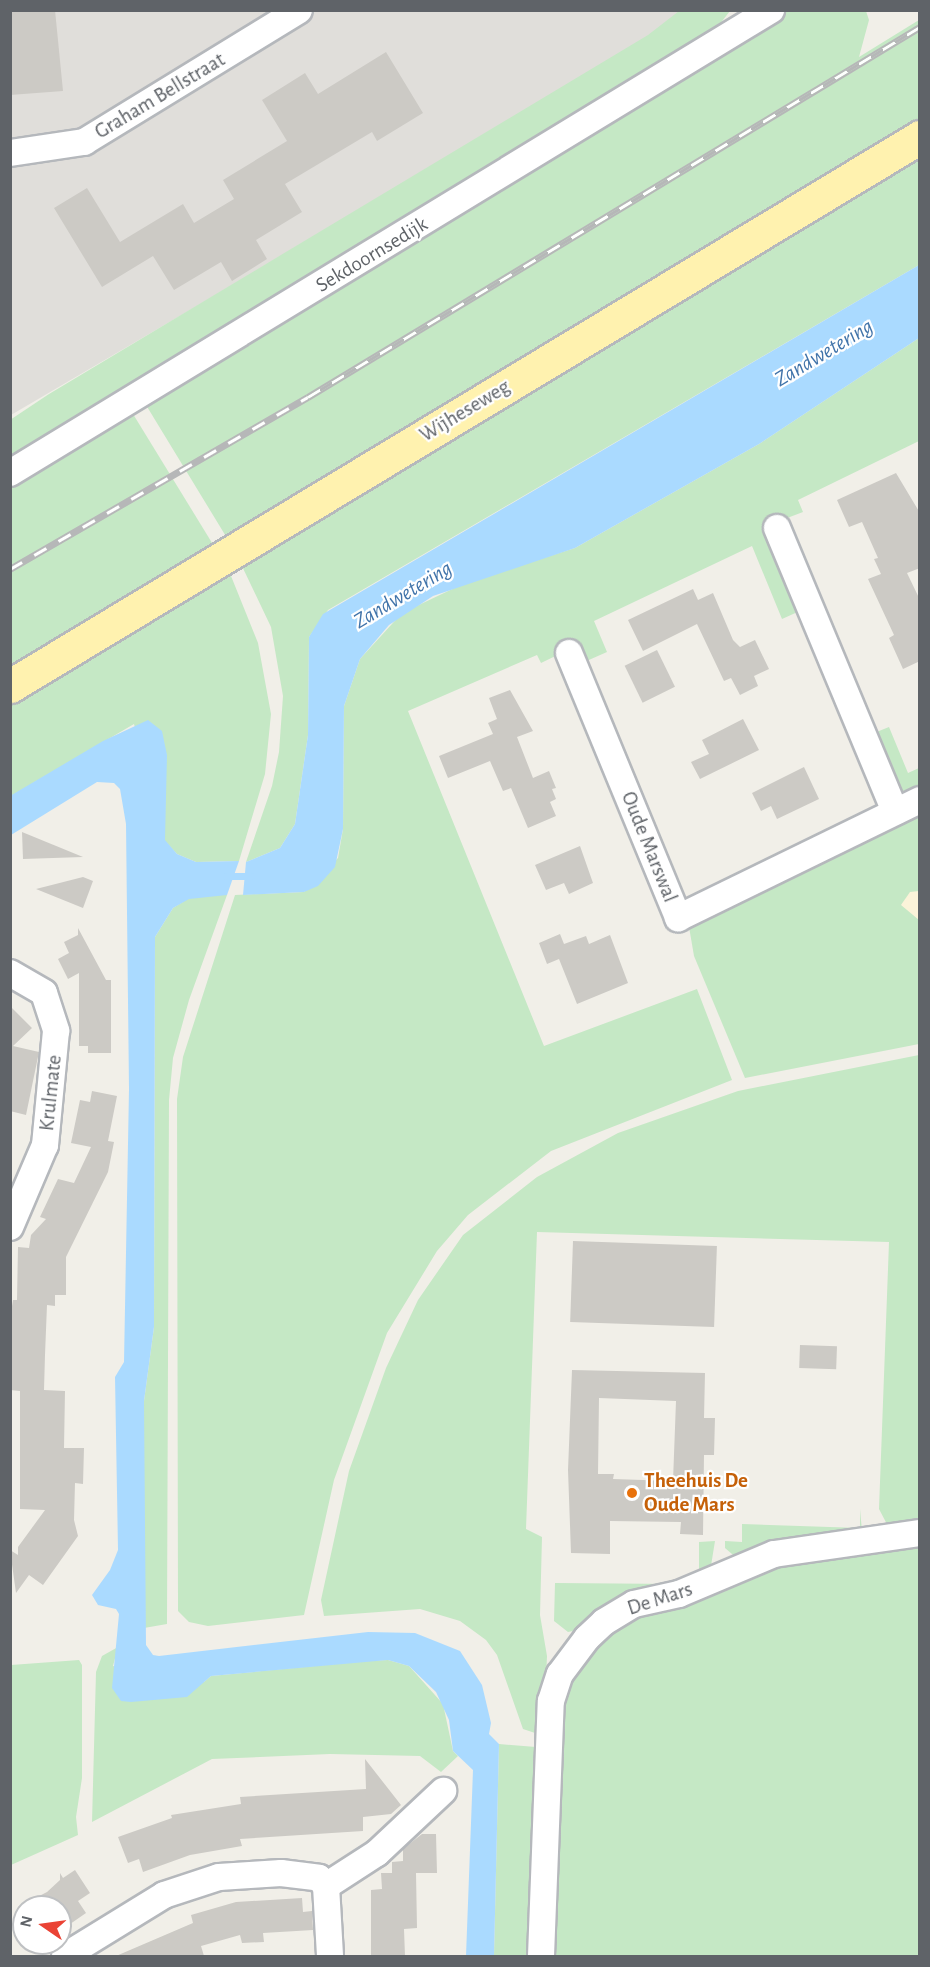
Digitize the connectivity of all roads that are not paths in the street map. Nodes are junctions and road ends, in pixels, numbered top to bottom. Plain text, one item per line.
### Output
1 (299, 10) edge
2 (771, 10) edge
3 (920, 137) edge
4 (10, 153) edge
5 (10, 473) edge
6 (777, 528) dead end
7 (569, 653) dead end
8 (10, 686) edge
9 (920, 800) edge
10 (895, 812) junction
11 (10, 973) edge
12 (10, 1227) edge
13 (920, 1533) edge
14 (443, 1791) dead end
15 (326, 1886) junction
16 (65, 1956) edge
17 (330, 1956) edge
18 (541, 1956) edge

1 - 4 street, Graham Bellstraat
2 - 5 street, Sekdoornsedijk
3 - 8 main road, Wijheseweg
6 - 10 street
7 - 10 street, Oude Marswal
9 - 10 street, Oude Marswal
11 - 12 street, Krulmate
13 - 18 street, De Mars
14 - 15 street
15 - 16 street
15 - 17 street

